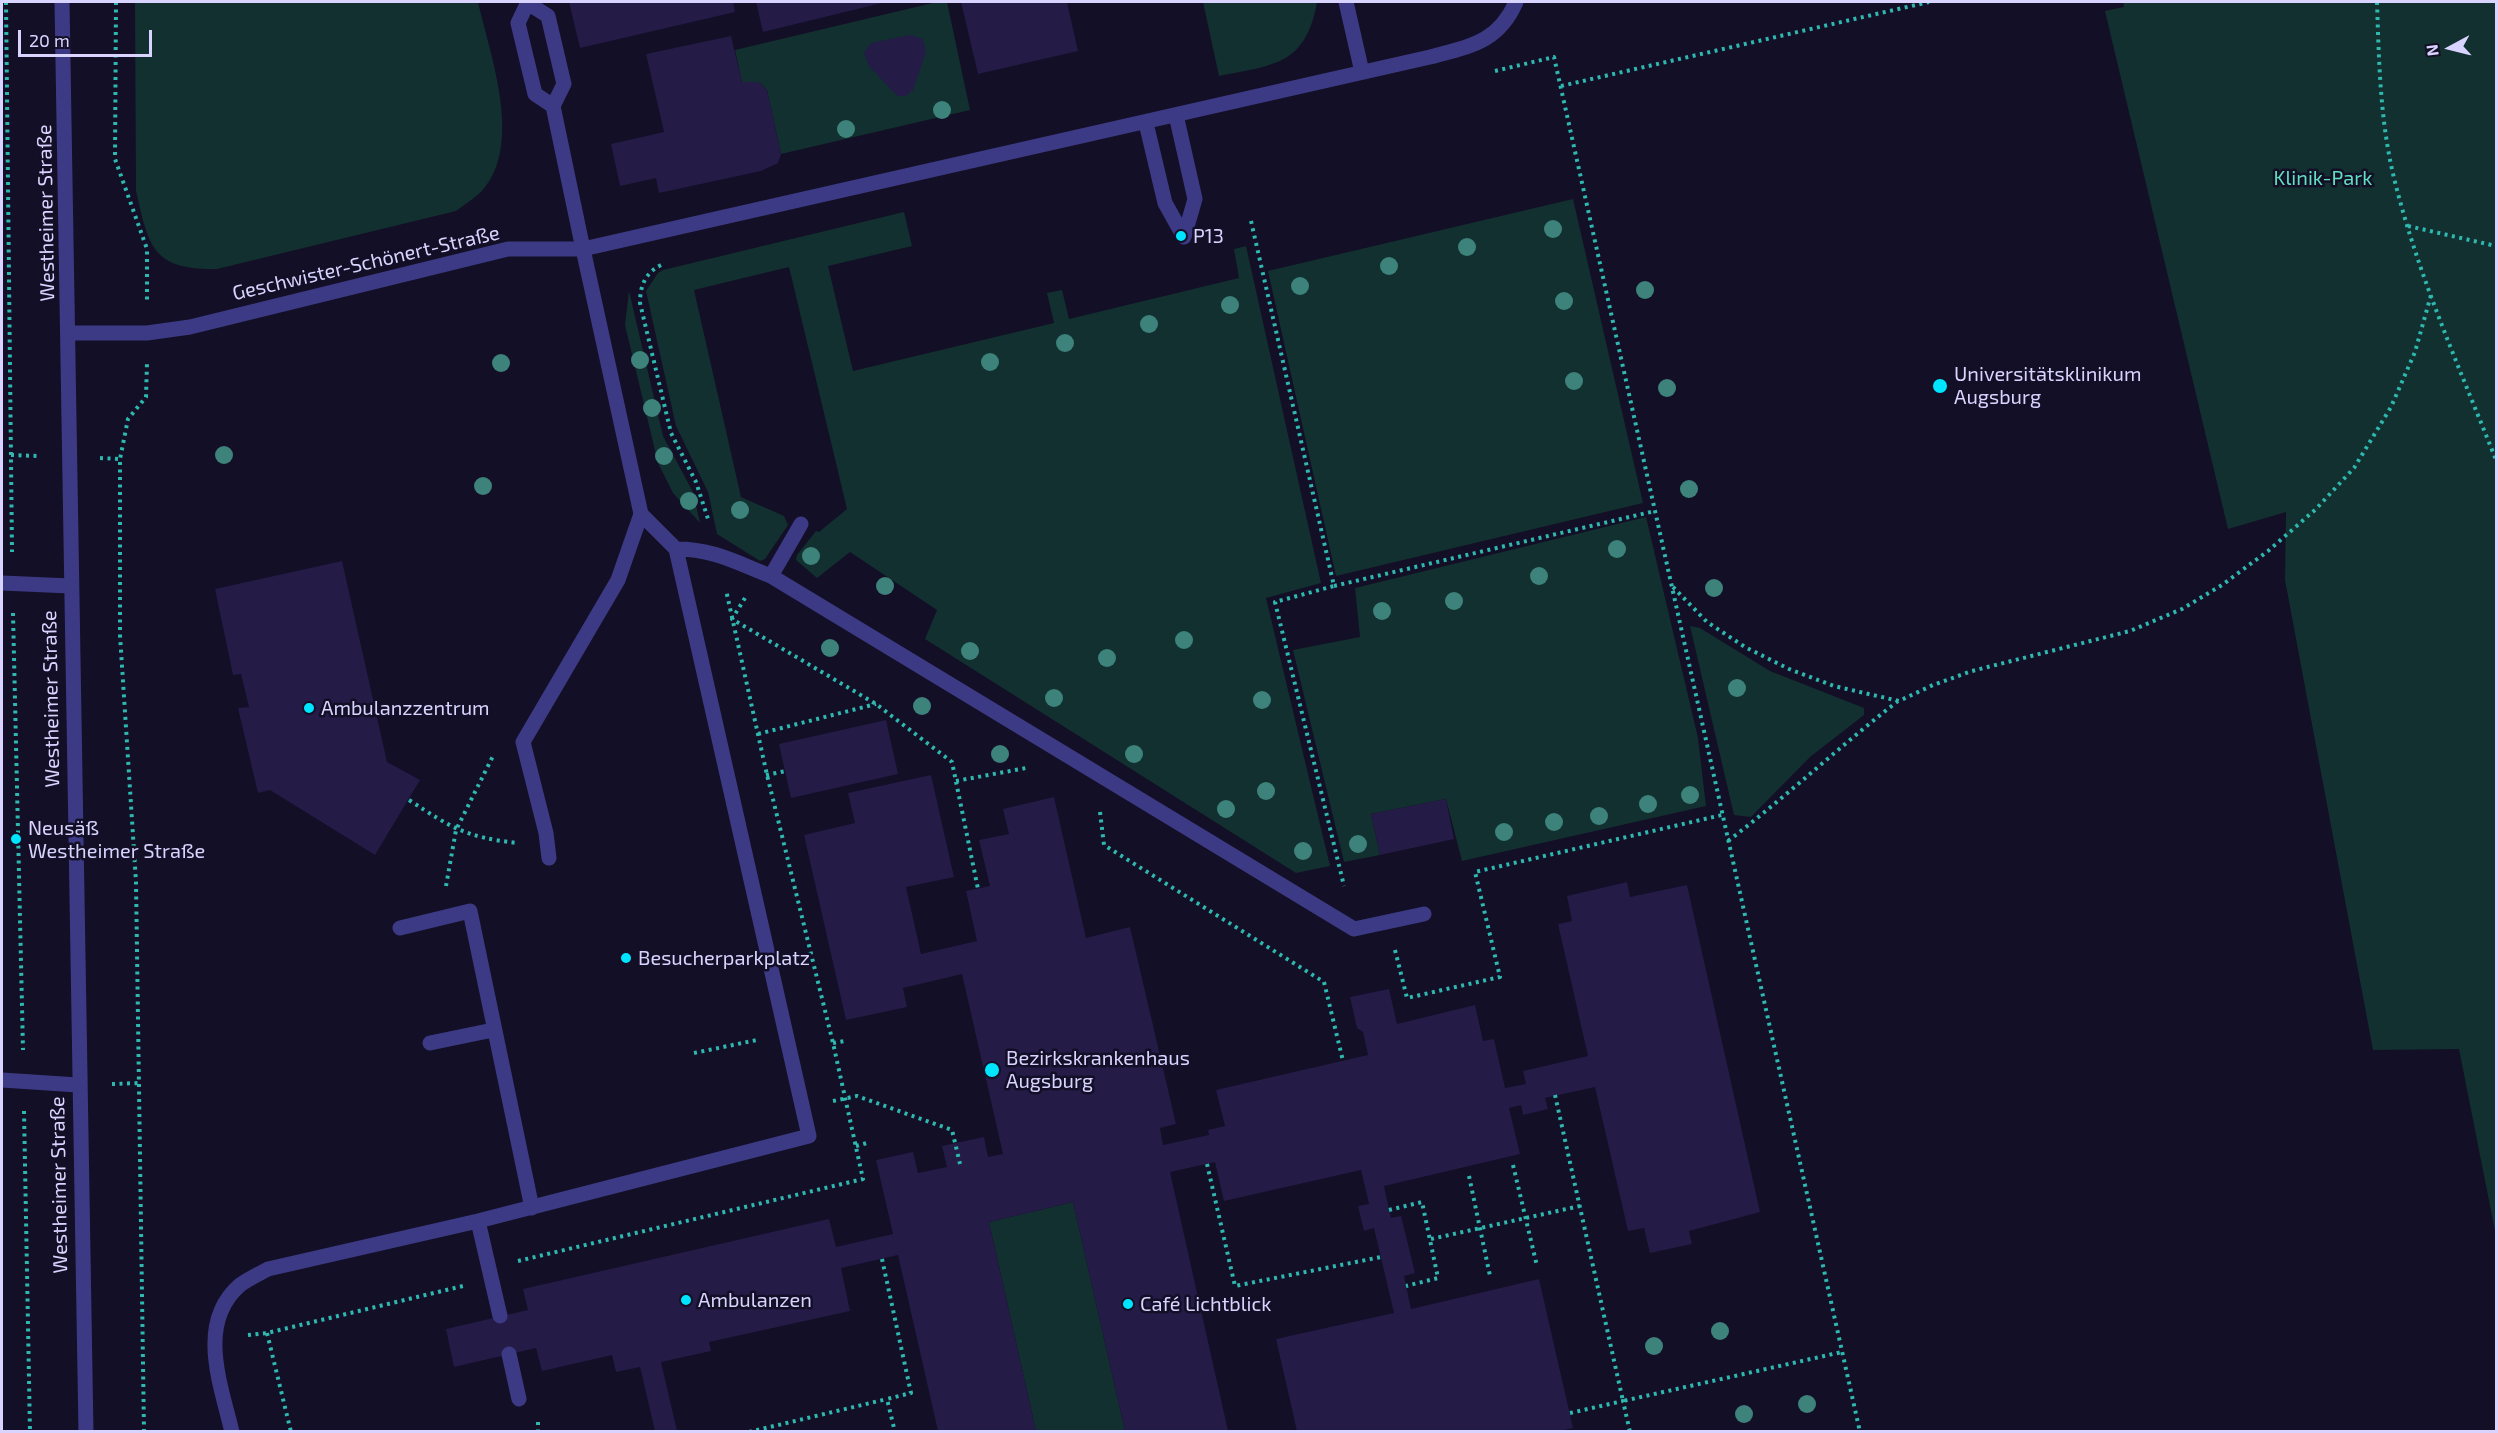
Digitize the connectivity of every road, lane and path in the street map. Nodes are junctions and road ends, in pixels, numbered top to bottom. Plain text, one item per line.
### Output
1 (6, 2) edge
2 (62, 2) edge
3 (116, 2) edge
4 (1346, 2) edge
5 (1516, 2) edge
6 (1929, 2) edge
7 (2377, 2) edge
8 (528, 3) edge
9 (1362, 72) junction
10 (1485, 73) dead end
11 (1561, 86) junction
12 (553, 106) junction
13 (1176, 115) junction
14 (1146, 123) junction
15 (1251, 221) dead end
16 (2408, 226) junction
17 (2496, 246) edge
18 (583, 249) junction
19 (668, 262) dead end
20 (2430, 295) junction
21 (69, 333) junction
22 (147, 333) junction
23 (2496, 460) edge
24 (1655, 511) junction
25 (641, 514) junction
26 (801, 524) dead end
27 (676, 549) junction
28 (717, 554) junction
29 (766, 574) junction
30 (7, 583) edge
31 (1671, 585) junction
32 (70, 586) junction
33 (1334, 586) junction
34 (732, 619) junction
35 (1899, 701) junction
36 (876, 704) junction
37 (758, 734) junction
38 (523, 742) junction
39 (1035, 767) dead end
40 (956, 781) junction
41 (409, 800) dead end
42 (1100, 805) dead end
43 (1722, 815) junction
44 (456, 830) junction
45 (546, 833) junction
46 (1728, 841) junction
47 (549, 858) dead end
48 (978, 889) dead end
49 (1424, 914) dead end
50 (446, 917) junction
51 (1387, 922) junction
52 (400, 928) dead end
53 (1354, 929) junction
54 (493, 1030) junction
55 (845, 1041) dead end
56 (430, 1043) dead end
57 (833, 1043) junction
58 (1343, 1061) dead end
59 (2, 1080) edge
60 (24, 1083) junction
61 (78, 1085) junction
62 (1555, 1095) dead end
63 (844, 1098) junction
64 (803, 1107) junction
65 (867, 1143) dead end
66 (856, 1146) junction
67 (960, 1164) dead end
68 (1208, 1164) dead end
69 (1513, 1165) dead end
70 (1469, 1176) dead end
71 (1580, 1206) junction
72 (531, 1208) junction
73 (1389, 1210) dead end
74 (1526, 1218) junction
75 (478, 1221) junction
76 (1480, 1228) junction
77 (1431, 1239) junction
78 (1381, 1257) dead end
79 (882, 1259) dead end
80 (1537, 1266) dead end
81 (490, 1274) junction
82 (1490, 1276) dead end
83 (1406, 1286) dead end
84 (500, 1316) dead end
85 (267, 1333) junction
86 (214, 1336) junction
87 (1842, 1352) junction
88 (509, 1354) dead end
89 (887, 1398) junction
90 (519, 1399) dead end
91 (1623, 1401) junction
92 (1570, 1413) dead end
93 (30, 1431) edge
94 (86, 1431) edge
95 (144, 1431) edge
96 (232, 1431) edge
97 (291, 1431) edge
98 (749, 1431) edge
99 (895, 1431) edge
100 (1630, 1431) edge
101 (1860, 1431) edge

1 - 30 path
2 - 21 street, Westheimer Straße
3 - 22 path
4 - 9 street
5 - 9 street, Geschwister-Schönert-Straße
6 - 11 path
7 - 16 path
8 - 12 street
8 - 12 street
9 - 13 street, Geschwister-Schönert-Straße
10 - 11 path
11 - 24 path
12 - 18 street
13 - 14 street, Geschwister-Schönert-Straße
13 - 14 street
14 - 18 street, Geschwister-Schönert-Straße
15 - 33 path
16 - 17 path
16 - 20 path
18 - 22 street, Geschwister-Schönert-Straße
18 - 25 street
19 - 28 path
20 - 23 path
20 - 35 path
21 - 22 street, Geschwister-Schönert-Straße
21 - 32 street, Westheimer Straße
22 - 95 path
24 - 31 path
24 - 33 path
25 - 27 street
25 - 38 street
26 - 29 street
27 - 28 street
27 - 64 street
28 - 29 street
28 - 34 path
29 - 34 path
29 - 53 street
30 - 32 street
30 - 60 path
31 - 35 path
31 - 43 path
32 - 61 street, Westheimer Straße
33 - 53 path
34 - 36 path
34 - 37 path
35 - 46 path
36 - 37 path
36 - 40 path
37 - 57 path
38 - 44 path
38 - 45 street
39 - 40 path
40 - 48 path
41 - 44 path
42 - 58 path
43 - 46 path
43 - 51 path
44 - 45 path
44 - 50 path
45 - 47 street
46 - 87 path
49 - 51 street
50 - 52 street
50 - 54 street
51 - 53 street
54 - 56 street
54 - 72 street
55 - 57 path
57 - 63 path
59 - 60 street
60 - 61 street
60 - 93 path
61 - 94 street, Westheimer Straße
62 - 71 path
63 - 64 path
63 - 66 path
63 - 67 path
64 - 72 street
65 - 66 path
66 - 81 path
68 - 78 path
69 - 74 path
70 - 76 path
71 - 74 path
71 - 91 path
72 - 75 street
73 - 77 path
74 - 76 path
74 - 80 path
75 - 81 street
75 - 86 street
76 - 77 path
76 - 82 path
77 - 83 path
79 - 89 path
81 - 84 street
81 - 85 path
85 - 86 path
85 - 97 path
86 - 96 street
87 - 91 path
87 - 101 path
88 - 90 street
89 - 98 path
89 - 99 path
91 - 92 path
91 - 100 path

